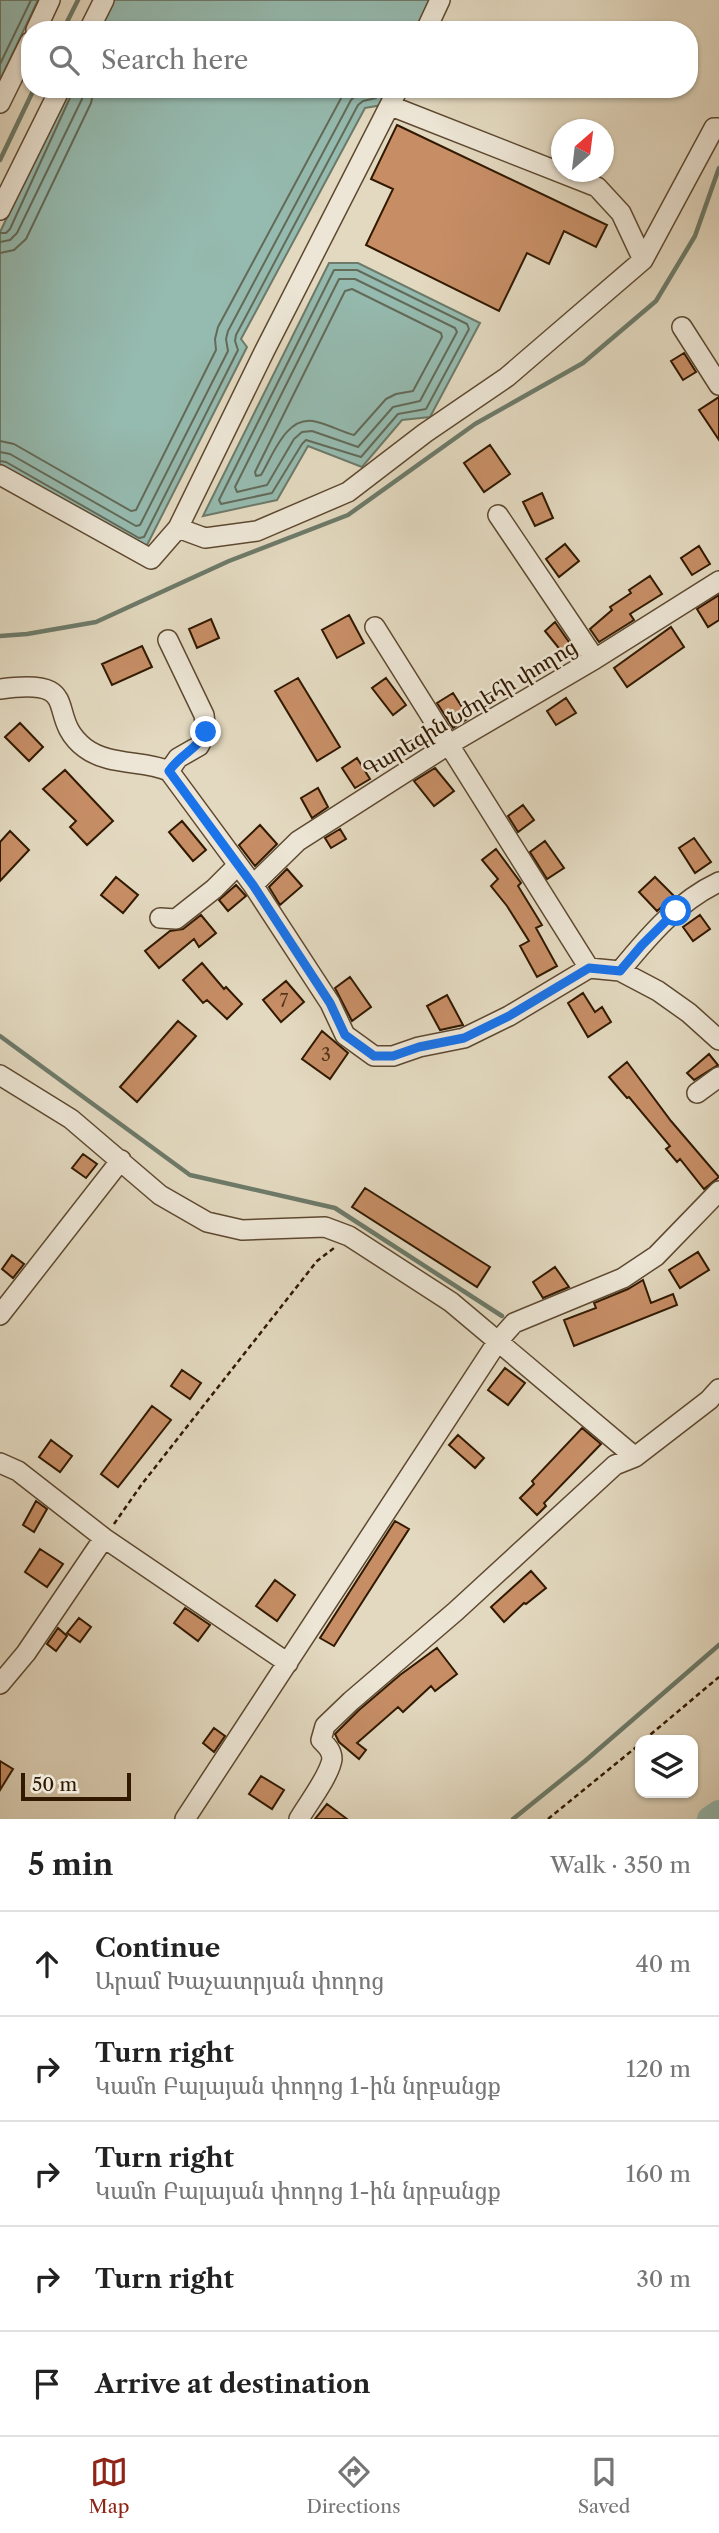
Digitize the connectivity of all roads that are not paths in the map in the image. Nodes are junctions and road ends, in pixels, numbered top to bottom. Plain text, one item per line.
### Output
1 (50, 0) edge
2 (104, 0) edge
3 (440, 0) edge
4 (40, 21) edge
5 (94, 21) edge
6 (430, 21) edge
7 (21, 60) edge
8 (56, 98) edge
9 (393, 98) edge
10 (396, 98) edge
11 (0, 103) edge
12 (719, 128) edge
13 (0, 210) edge
14 (643, 260) junction
15 (682, 327) dead end
16 (719, 385) edge
17 (0, 475) edge
18 (498, 515) dead end
19 (178, 528) junction
20 (719, 581) edge
21 (375, 627) dead end
22 (168, 640) dead end
23 (595, 659) junction
24 (0, 689) edge
25 (448, 745) junction
26 (169, 771) junction
27 (238, 865) junction
28 (719, 882) edge
29 (253, 885) junction
30 (160, 918) dead end
31 (589, 968) junction
32 (620, 971) junction
33 (719, 1040) edge
34 (0, 1075) edge
35 (719, 1077) edge
36 (697, 1093) dead end
37 (121, 1160) junction
38 (719, 1191) edge
39 (0, 1315) edge
40 (498, 1341) junction
41 (719, 1389) edge
42 (635, 1457) junction
43 (0, 1463) edge
44 (104, 1538) junction
45 (288, 1663) junction
46 (0, 1684) edge
47 (185, 1819) edge
48 (299, 1819) edge

1 - 4 street
2 - 5 street
3 - 6 street
7 - 11 street
8 - 13 street
9 - 19 street
10 - 14 street
12 - 14 street
14 - 19 street
15 - 16 street
17 - 19 street
18 - 23 street
20 - 23 street, Գարեգին Նժդեհի փողոց
21 - 25 street
22 - 26 street
23 - 25 street, Գարեգին Նժդեհի փողոց
24 - 26 street
25 - 29 street, Գարեգին Նժդեհի փողոց
25 - 31 street
26 - 27 street
27 - 29 street
27 - 30 street
28 - 32 street
29 - 31 street
31 - 32 street
32 - 33 street
34 - 37 street
35 - 36 street
37 - 39 street
37 - 40 street
38 - 40 street
40 - 42 street
40 - 45 street
41 - 42 street
42 - 48 street
43 - 44 street
44 - 45 street
44 - 46 street
45 - 47 street

